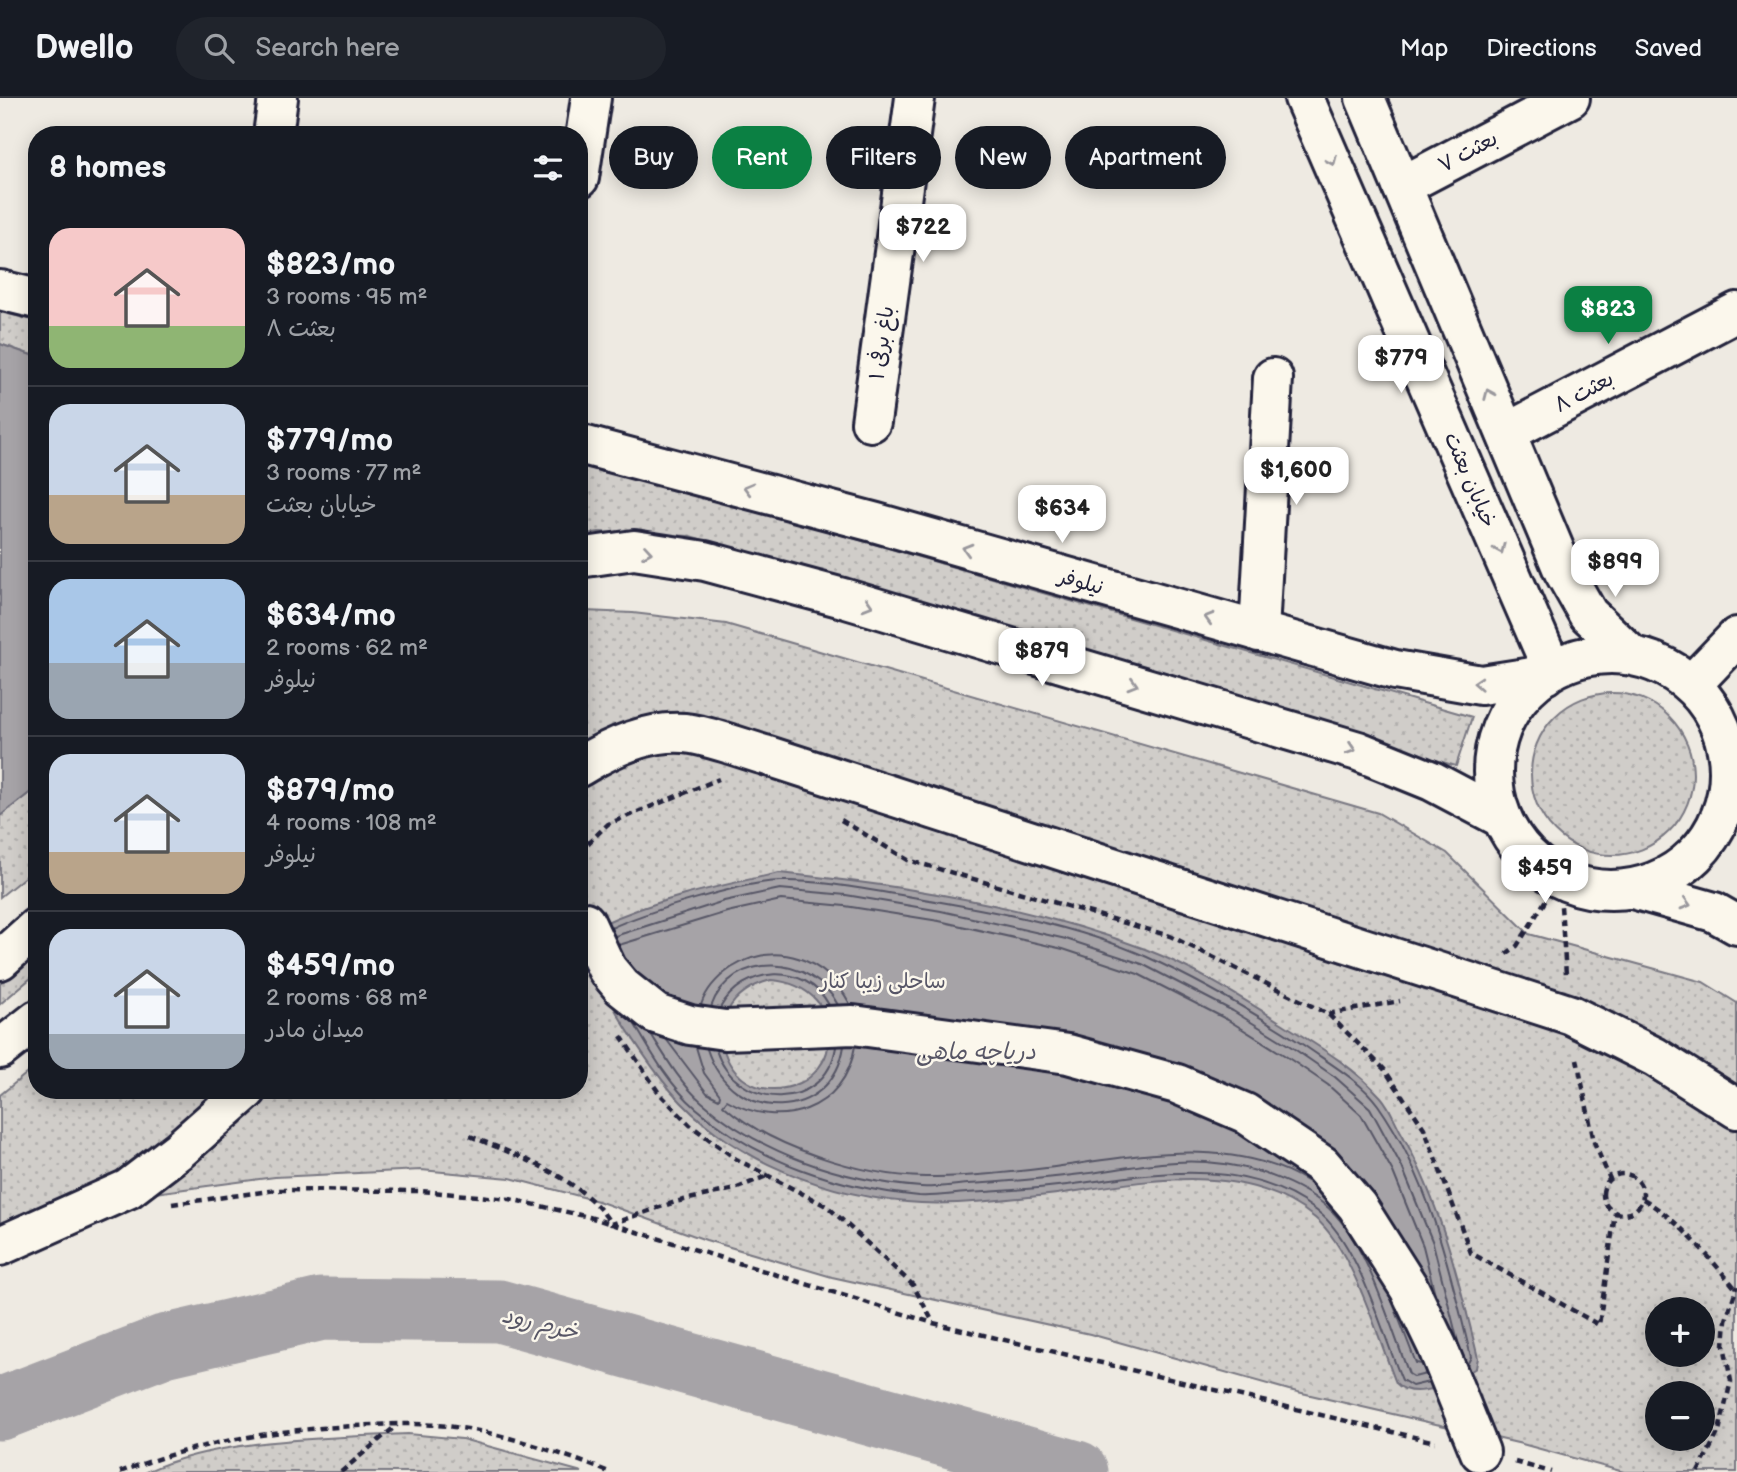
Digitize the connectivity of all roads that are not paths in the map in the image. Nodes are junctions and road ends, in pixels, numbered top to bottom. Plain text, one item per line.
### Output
1 (278, 98) edge
2 (591, 98) edge
3 (915, 98) edge
4 (1304, 98) edge
5 (1365, 98) edge
6 (1570, 98) edge
7 (274, 126) edge
8 (587, 126) edge
9 (1402, 186) junction
10 (0, 290) edge
11 (28, 297) edge
12 (1737, 312) edge
13 (1273, 379) dead end
14 (871, 422) dead end
15 (1506, 433) junction
16 (588, 446) edge
17 (588, 557) edge
18 (1259, 632) junction
19 (1737, 638) edge
20 (1631, 655) junction
21 (1549, 672) junction
22 (1690, 685) junction
23 (588, 762) edge
24 (1733, 780) edge
25 (1502, 818) junction
26 (1633, 889) junction
27 (1737, 925) edge
28 (588, 929) edge
29 (28, 935) edge
30 (0, 960) edge
31 (28, 1027) edge
32 (0, 1049) edge
33 (237, 1099) edge
34 (1737, 1109) edge
35 (0, 1246) edge
36 (1479, 1452) road end

1 - 7 street
2 - 8 street
3 - 14 street, باغ برفی ۱
4 -> 21 street, خیابان بعثت
5 - 9 street
6 - 9 street, بعثت ۷
15 -> 9 street
10 - 11 street
12 - 15 street, بعثت ۸
13 - 18 street
15 - 20 street
18 -> 16 street, نیلوفر
17 -> 25 street
21 -> 18 street, نیلوفر
19 - 22 street
20 - 21 street
20 - 22 street
21 - 25 street
22 - 24 street
23 - 34 street
24 - 26 street
25 - 26 street
26 -> 27 street
28 - 36 street
29 - 30 street
31 - 32 street
33 - 35 street

